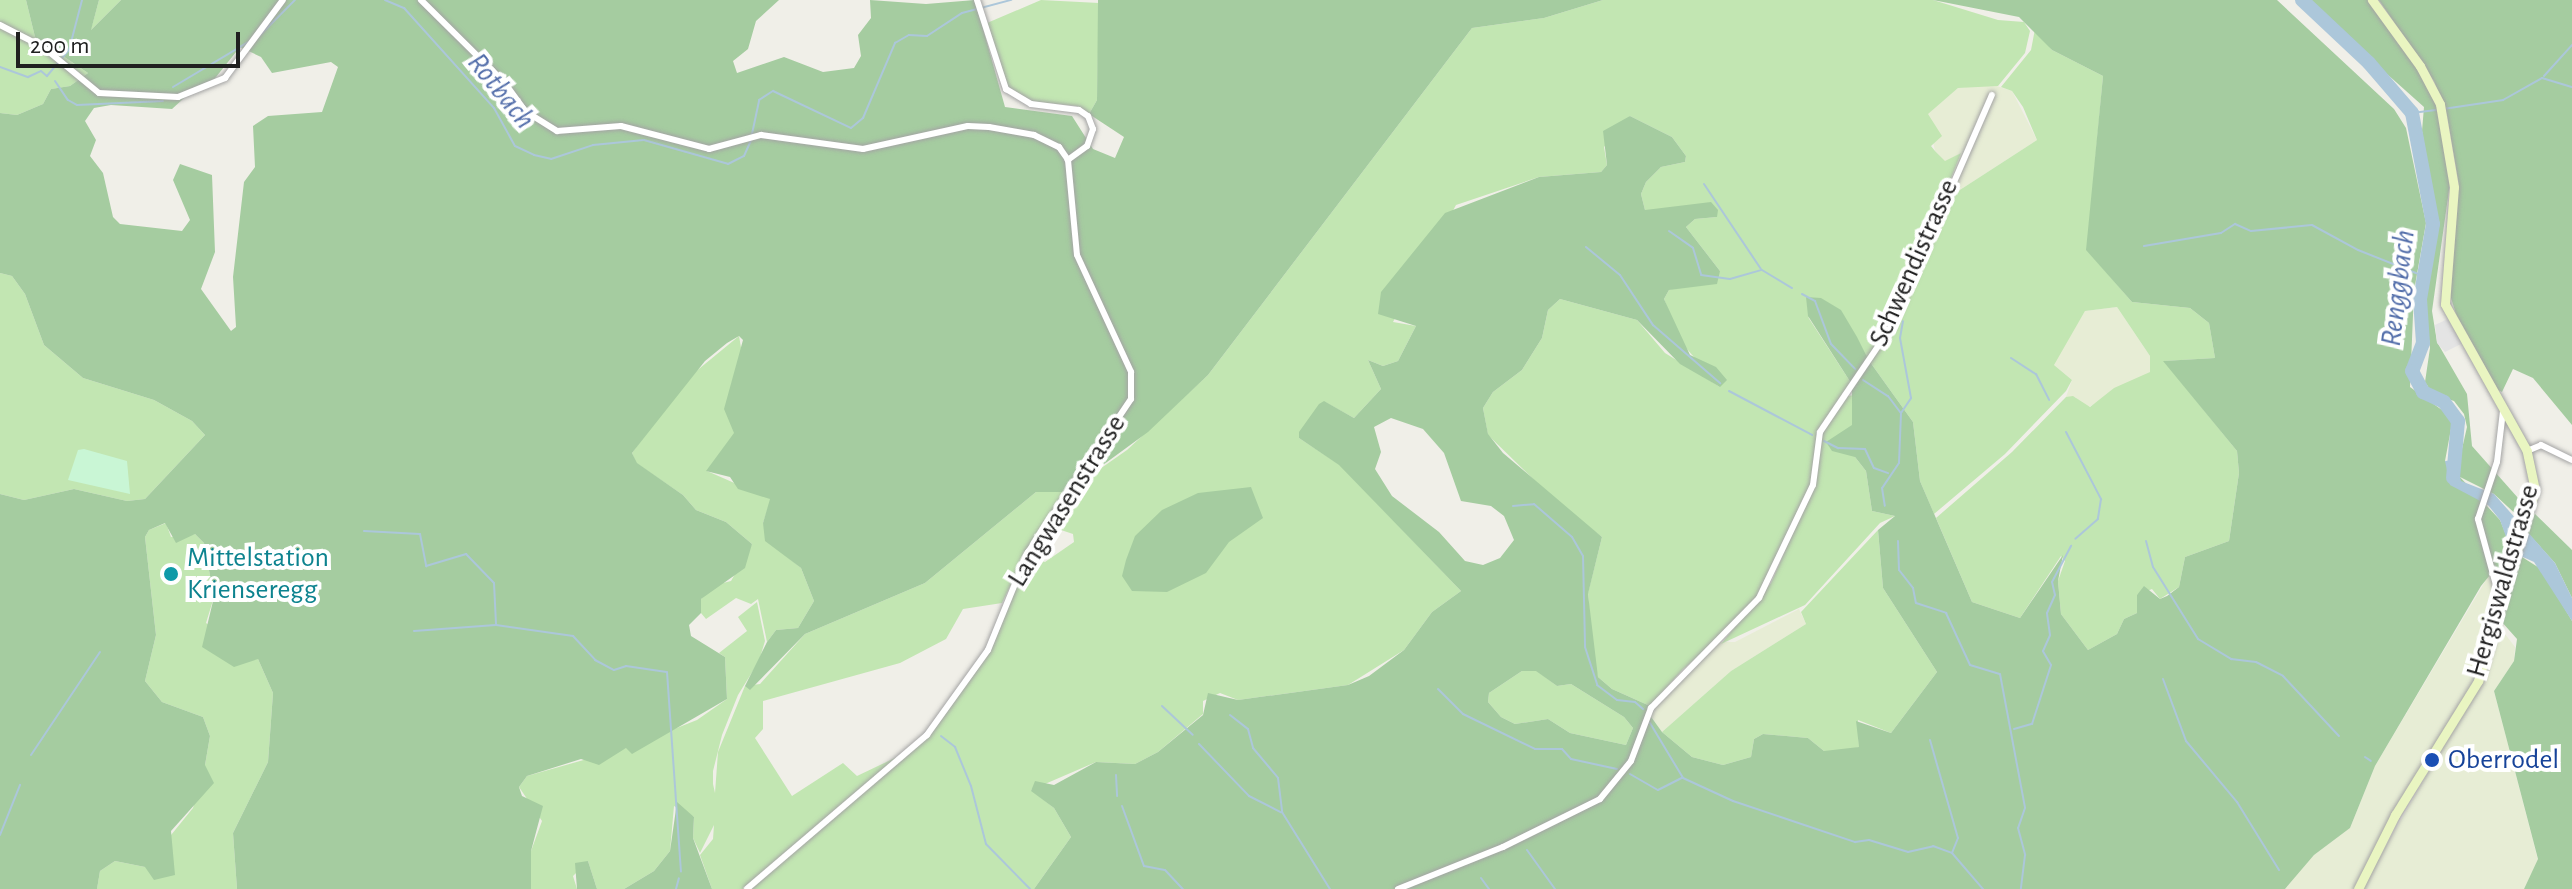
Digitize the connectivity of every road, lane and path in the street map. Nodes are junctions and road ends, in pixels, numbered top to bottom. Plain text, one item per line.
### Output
1 (283, 0) edge
2 (421, 0) edge
3 (977, 0) edge
4 (2372, 0) edge
5 (0, 25) edge
6 (1992, 95) dead end
7 (1068, 160) junction
8 (2503, 411) junction
9 (2527, 451) junction
10 (2572, 460) edge
11 (2499, 596) junction
12 (747, 889) edge
13 (1398, 889) edge
14 (2358, 889) edge

1 - 5 street
2 - 7 street
3 - 7 street
4 - 8 street, Hergiswaldstrasse
6 - 13 street, Schwendistrasse
7 - 12 street, Langwasenstrasse
8 - 9 street, Hergiswaldstrasse
8 - 11 street
9 - 10 street
9 - 11 street, Hergiswaldstrasse
11 - 14 street, Hergiswaldstrasse

